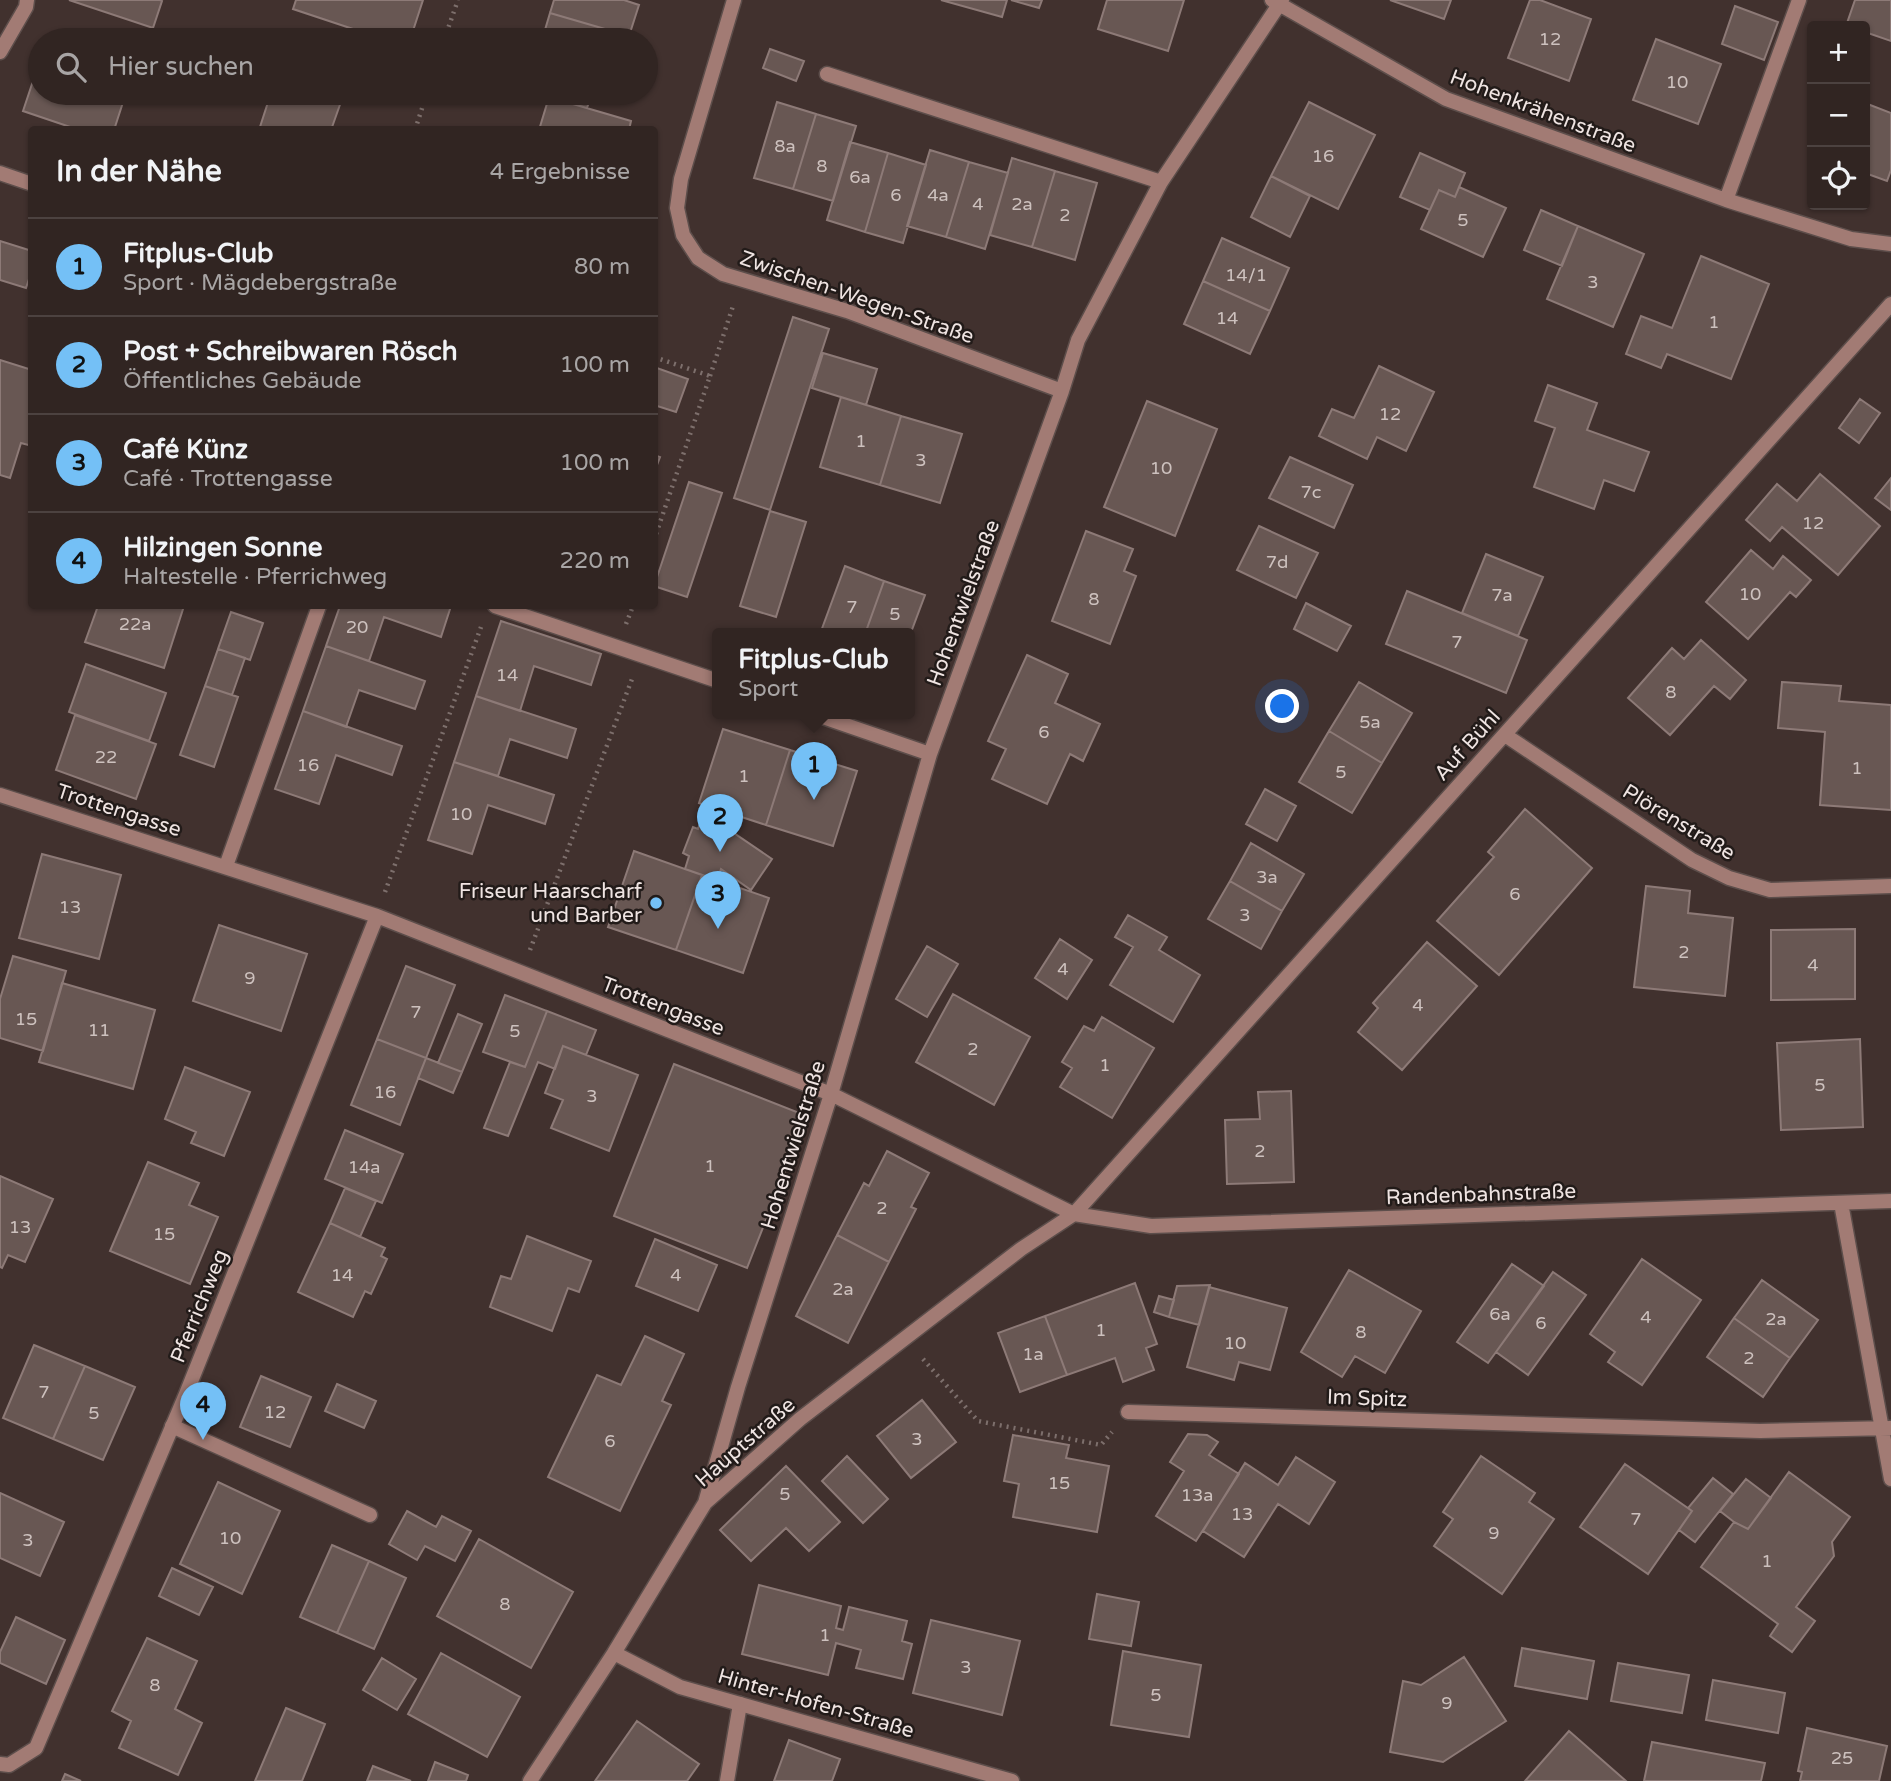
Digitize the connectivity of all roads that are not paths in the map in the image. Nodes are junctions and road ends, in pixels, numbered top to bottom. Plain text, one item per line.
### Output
1 (27, 0) edge
2 (734, 0) edge
3 (1799, 0) edge
4 (1277, 2) edge
5 (0, 52) edge
6 (827, 74) dead end
7 (0, 173) edge
8 (1161, 182) junction
9 (28, 183) edge
10 (1727, 200) junction
11 (1891, 244) edge
12 (1891, 304) edge
13 (1062, 391) junction
14 (318, 609) edge
15 (504, 609) edge
16 (712, 679) edge
17 (828, 719) edge
18 (1505, 735) junction
19 (930, 754) junction
20 (0, 795) edge
21 (226, 866) junction
22 (1891, 886) edge
23 (377, 916) junction
24 (831, 1094) junction
25 (1891, 1201) edge
26 (1841, 1203) junction
27 (1074, 1214) junction
28 (1128, 1412) road end
29 (172, 1426) junction
30 (1886, 1428) edge
31 (1891, 1479) edge
32 (705, 1503) junction
33 (370, 1514) dead end
34 (614, 1653) junction
35 (740, 1703) junction
36 (0, 1764) edge
37 (530, 1781) edge
38 (727, 1781) edge
39 (1012, 1781) edge

1 - 5 street
2 - 13 street, Zwischen-Wegen-Straße
3 - 10 street
4 - 8 street, Hohentwielstraße
4 - 10 street, Hohenkrähenstraße
6 - 8 street
7 - 9 street
8 - 13 street, Hohentwielstraße
10 - 11 street, Hohenkrähenstraße
12 - 18 street, Auf Bühl
13 - 19 street, Hohentwielstraße
14 - 21 street
15 - 16 street
17 - 19 street
18 - 22 street, Plörenstraße
18 - 27 street, Auf Bühl
19 - 24 street, Hohentwielstraße
20 - 21 street, Trottengasse
21 - 23 street, Trottengasse
23 - 24 street, Trottengasse
23 - 29 street, Pferrichweg
24 - 27 street, Trottengasse
24 - 32 street, Hohentwielstraße
25 - 26 street, Randenbahnstraße
26 - 27 street, Randenbahnstraße
26 - 30 street
27 - 32 street, Hauptstraße
28 - 30 street, Im Spitz
29 - 33 street
29 - 36 street, Pferrichweg
30 - 31 street
32 - 34 street, Hauptstraße
34 - 35 street, Hinter-Hofen-Straße
34 - 37 street, Hauptstraße
35 - 38 street
35 - 39 street, Hinter-Hofen-Straße

